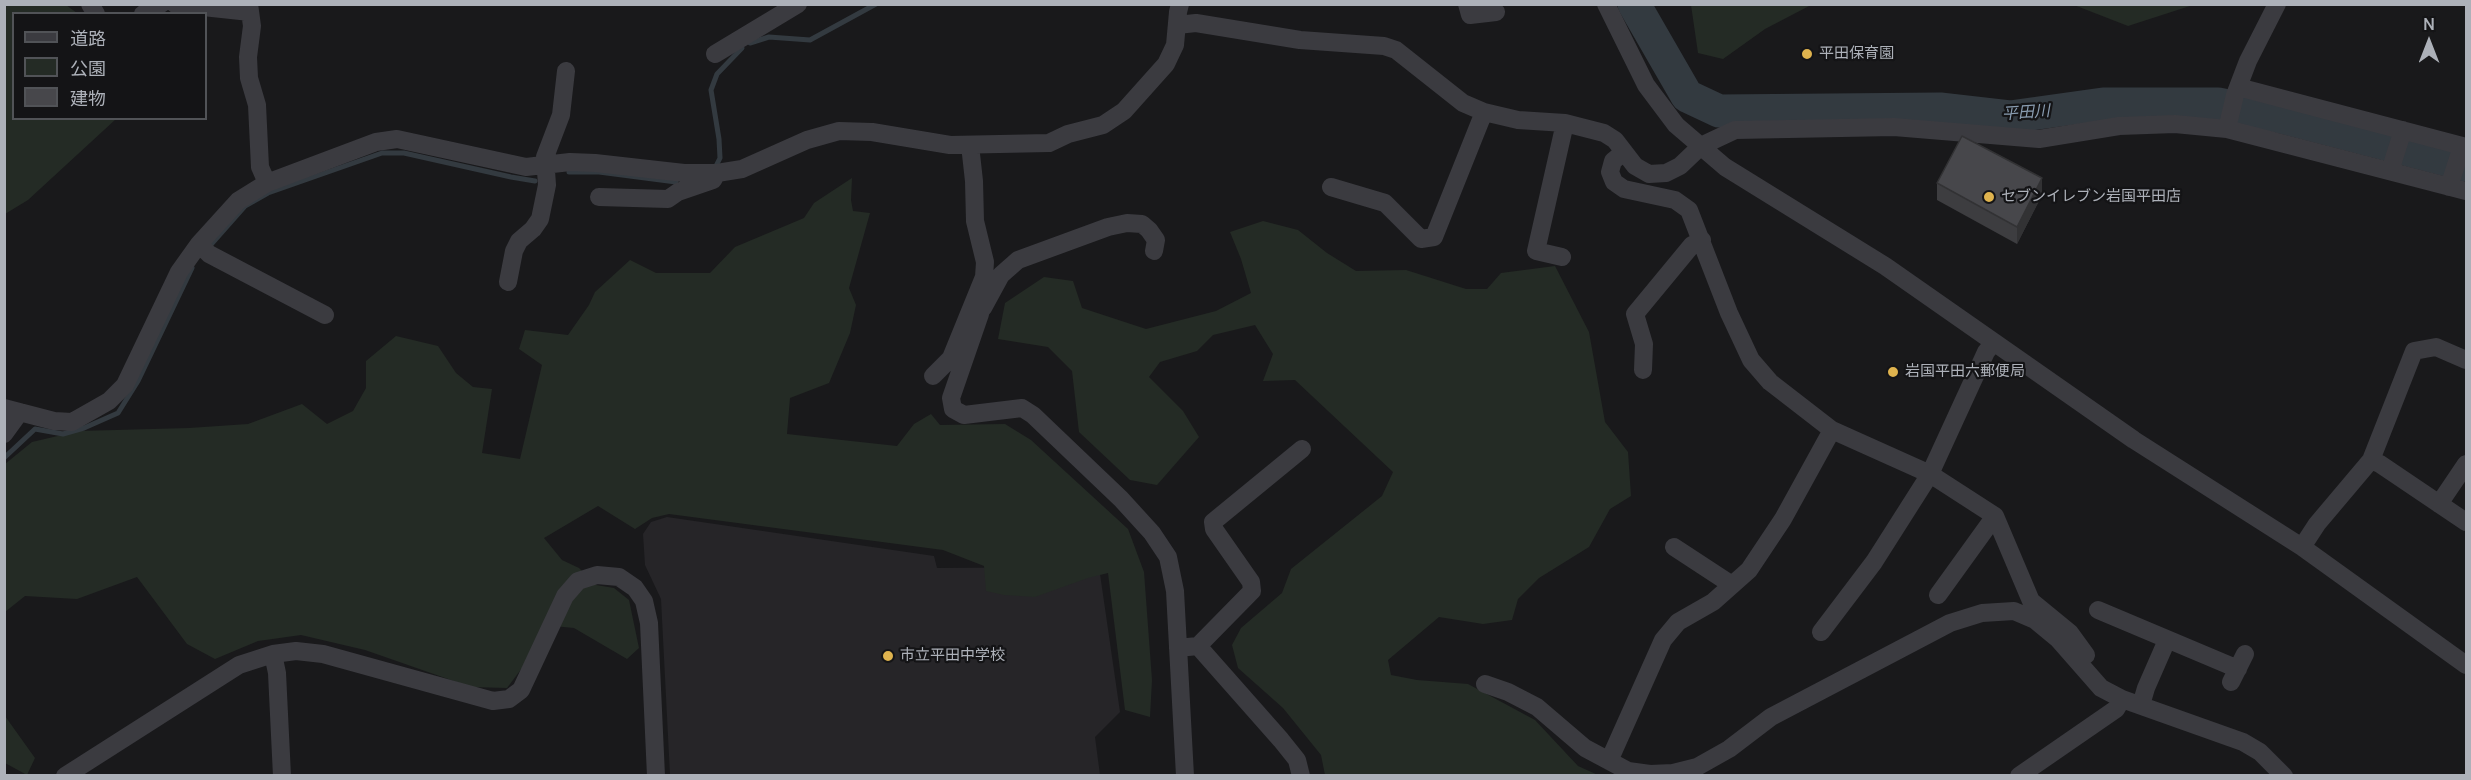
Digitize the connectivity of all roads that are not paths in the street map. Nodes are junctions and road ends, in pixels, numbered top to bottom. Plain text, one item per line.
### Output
1 (161, 4) edge
2 (175, 4) edge
3 (798, 4) edge
4 (1180, 4) edge
5 (1467, 4) edge
6 (1605, 4) edge
7 (2277, 4) edge
8 (249, 8) edge
9 (147, 12) edge
10 (1496, 12) dead end
11 (1177, 25) junction
12 (715, 54) dead end
13 (566, 71) dead end
14 (2237, 91) junction
15 (1484, 112) junction
16 (2228, 122) junction
17 (1565, 123) junction
18 (2402, 133) junction
19 (970, 145) junction
20 (1701, 146) junction
21 (2463, 148) edge
22 (1624, 152) junction
23 (544, 166) junction
24 (2392, 166) junction
25 (717, 173) junction
26 (267, 183) junction
27 (2456, 185) edge
28 (1331, 187) dead end
29 (600, 197) dead end
30 (1702, 240) junction
31 (199, 244) junction
32 (1154, 251) dead end
33 (1562, 258) dead end
34 (508, 282) dead end
35 (975, 313) junction
36 (325, 315) dead end
37 (1993, 343) junction
38 (2466, 360) edge
39 (1643, 370) dead end
40 (933, 376) dead end
41 (12, 410) edge
42 (1832, 430) junction
43 (4, 434) edge
44 (1302, 449) dead end
45 (2371, 460) junction
46 (2466, 464) edge
47 (1930, 474) junction
48 (2439, 504) junction
49 (1995, 516) junction
50 (2466, 522) edge
51 (1674, 547) dead end
52 (2302, 547) junction
53 (1732, 585) junction
54 (1938, 595) dead end
55 (2098, 610) dead end
56 (1821, 632) dead end
57 (2167, 640) junction
58 (1198, 646) junction
59 (1178, 648) junction
60 (273, 654) junction
61 (2466, 664) edge
62 (2238, 668) dead end
63 (2088, 675) junction
64 (1485, 684) dead end
65 (2122, 699) junction
66 (2140, 705) junction
67 (1609, 761) junction
68 (65, 776) edge
69 (282, 776) edge
70 (656, 776) edge
71 (1185, 776) edge
72 (1301, 776) edge
73 (2019, 776) edge
74 (2284, 776) edge

1 - 9 street
2 - 8 street
3 - 12 street
4 - 11 street
5 - 10 street
6 - 20 street
7 - 14 street
8 - 26 street
11 - 15 street
11 - 19 street
13 - 23 street
14 - 16 street
14 - 18 street
15 - 17 street
15 - 28 street
16 - 20 street
16 - 24 street
17 - 22 street
17 - 33 street
18 - 21 street
18 - 24 street
19 - 25 street
19 - 35 street
20 - 22 street
20 - 37 street
21 - 27 street
22 - 30 street
23 - 25 street
23 - 26 street
23 - 34 street
24 - 27 street
25 - 29 street
26 - 31 street
30 - 39 street
30 - 42 street
31 - 36 street
31 - 41 street
32 - 35 street
35 - 40 street
35 - 59 street
37 - 47 street
37 - 52 street
38 - 45 street
41 - 43 street
42 - 47 street
42 - 53 street
44 - 58 street
45 - 48 street
45 - 52 street
46 - 48 street
47 - 49 street
47 - 56 street
48 - 50 street
49 - 54 street
49 - 63 street
51 - 53 street
52 - 61 street
53 - 67 street
55 - 57 street
57 - 62 street
57 - 66 street
58 - 59 street
58 - 72 street
59 - 71 street
60 - 68 street
60 - 69 street
60 - 70 street
63 - 65 street
63 - 67 street
64 - 67 street
65 - 66 street
65 - 73 street
66 - 74 street

